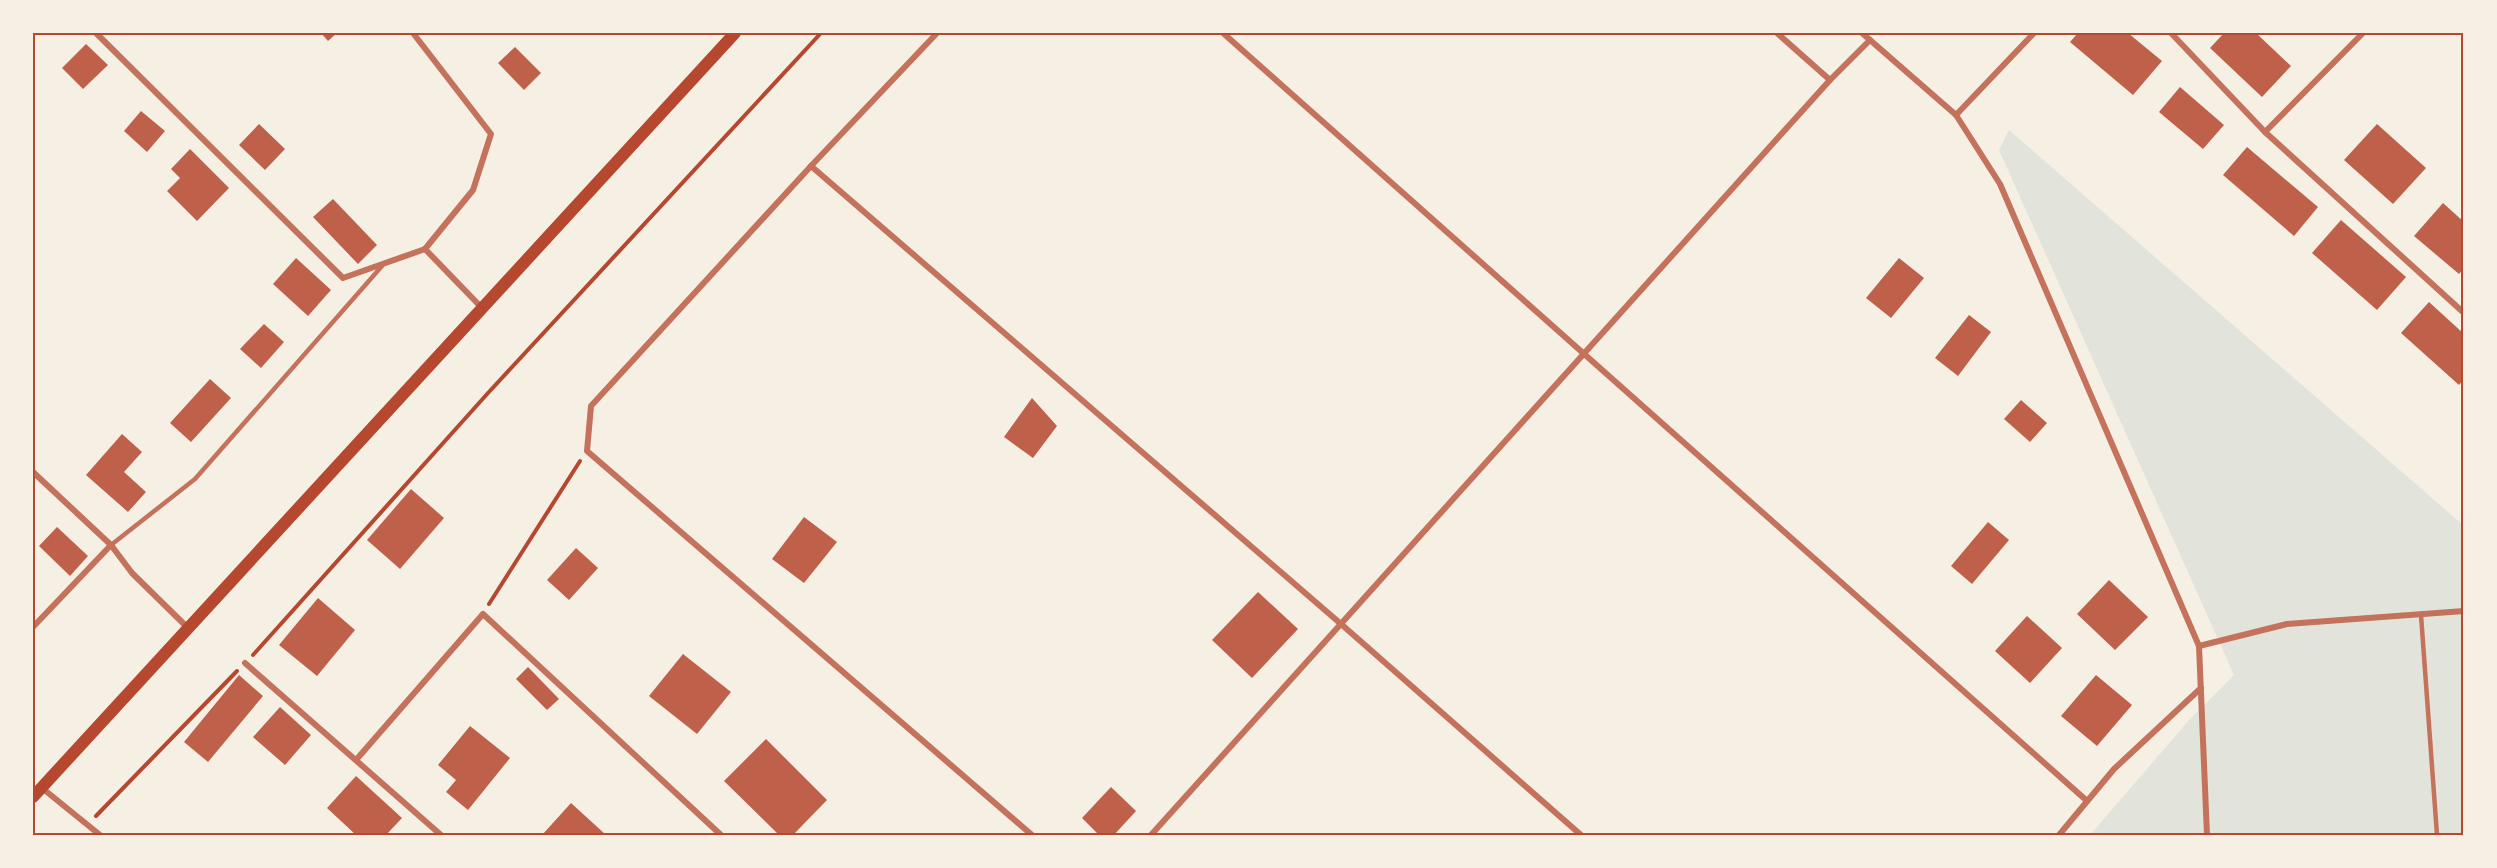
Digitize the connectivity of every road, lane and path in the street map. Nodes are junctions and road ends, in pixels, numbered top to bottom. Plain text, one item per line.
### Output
1 (96, 33) edge
2 (413, 33) edge
3 (735, 33) edge
4 (820, 33) edge
5 (937, 33) edge
6 (1223, 33) edge
7 (1777, 33) edge
8 (1862, 33) edge
9 (2034, 33) edge
10 (2172, 33) edge
11 (2363, 33) edge
12 (1870, 40) junction
13 (1830, 80) junction
14 (1956, 116) junction
15 (2265, 132) junction
16 (811, 166) junction
17 (425, 249) junction
18 (383, 264) junction
19 (482, 308) junction
20 (2464, 313) edge
21 (1586, 354) junction
22 (587, 451) junction
23 (33, 472) edge
24 (111, 545) junction
25 (2464, 611) edge
26 (483, 614) junction
27 (2421, 615) junction
28 (1341, 624) junction
29 (33, 627) edge
30 (188, 628) junction
31 (2199, 646) junction
32 (245, 663) junction
33 (2201, 688) junction
34 (356, 760) junction
35 (42, 787) junction
36 (33, 797) edge
37 (2086, 800) junction
38 (87, 825) junction
39 (100, 835) edge
40 (441, 835) edge
41 (721, 835) edge
42 (1032, 835) edge
43 (1151, 835) edge
44 (1581, 835) edge
45 (2059, 835) edge
46 (2207, 835) edge
47 (2437, 835) edge

1 - 18 street
2 - 17 street
3 - 19 main road
4 - 32 path
5 - 16 street
6 - 21 street
7 - 13 street
8 - 12 street
9 - 14 street
10 - 15 street
11 - 15 street
12 - 13 street
12 - 14 street
13 - 21 street
14 - 31 street
15 - 20 street
16 - 22 street
16 - 28 street
17 - 18 street
17 - 19 street
18 - 24 lane
19 - 30 main road
21 - 28 street
21 - 37 street
22 - 26 path
22 - 42 street
23 - 24 street
24 - 29 street
24 - 30 street
25 - 27 street
26 - 34 street
26 - 41 street
27 - 31 street
27 - 47 lane
28 - 43 street
28 - 44 street
30 - 35 main road
31 - 33 street
32 - 34 street
32 - 38 path
33 - 37 street
33 - 46 street
34 - 40 street
35 - 36 main road
35 - 38 street
37 - 45 street
38 - 39 street

